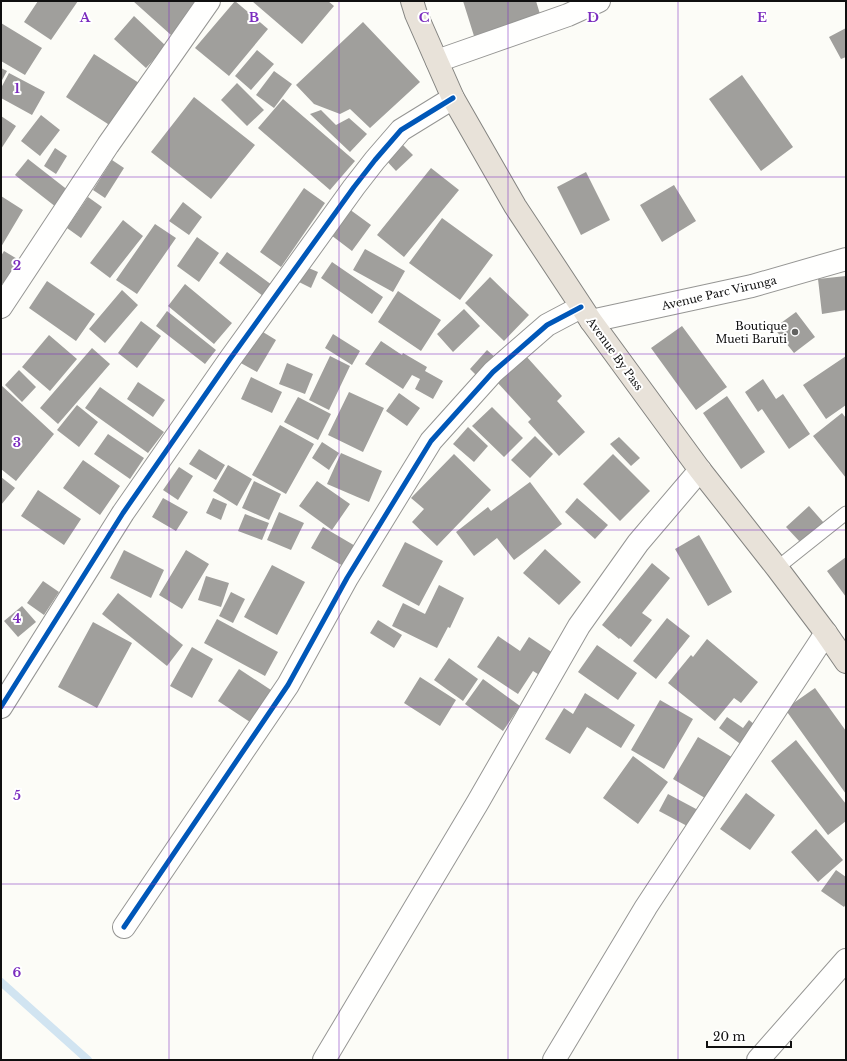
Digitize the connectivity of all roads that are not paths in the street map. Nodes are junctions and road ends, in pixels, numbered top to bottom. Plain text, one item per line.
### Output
1 (209, 1) edge
2 (412, 1) edge
3 (598, 1) edge
4 (437, 61) junction
5 (453, 98) junction
6 (846, 259) edge
7 (1, 307) edge
8 (586, 314) junction
9 (700, 470) junction
10 (846, 513) edge
11 (778, 568) junction
12 (826, 633) junction
13 (846, 662) edge
14 (1, 707) edge
15 (124, 927) dead end
16 (846, 960) edge
17 (324, 1060) edge
18 (554, 1060) edge
19 (758, 1060) edge

1 - 7 street
2 - 4 highway, Avenue By Pass
3 - 4 street
4 - 5 highway, Avenue By Pass
5 - 8 highway, Avenue By Pass
5 - 14 street
6 - 8 street, Avenue Parc Virunga
8 - 9 highway, Avenue By Pass
8 - 15 street, Avenue Parc Virunga
9 - 11 highway, Avenue By Pass
9 - 17 street
10 - 11 lane
11 - 12 highway, Avenue By Pass
12 - 13 highway, Avenue By Pass
12 - 18 street
16 - 19 street

